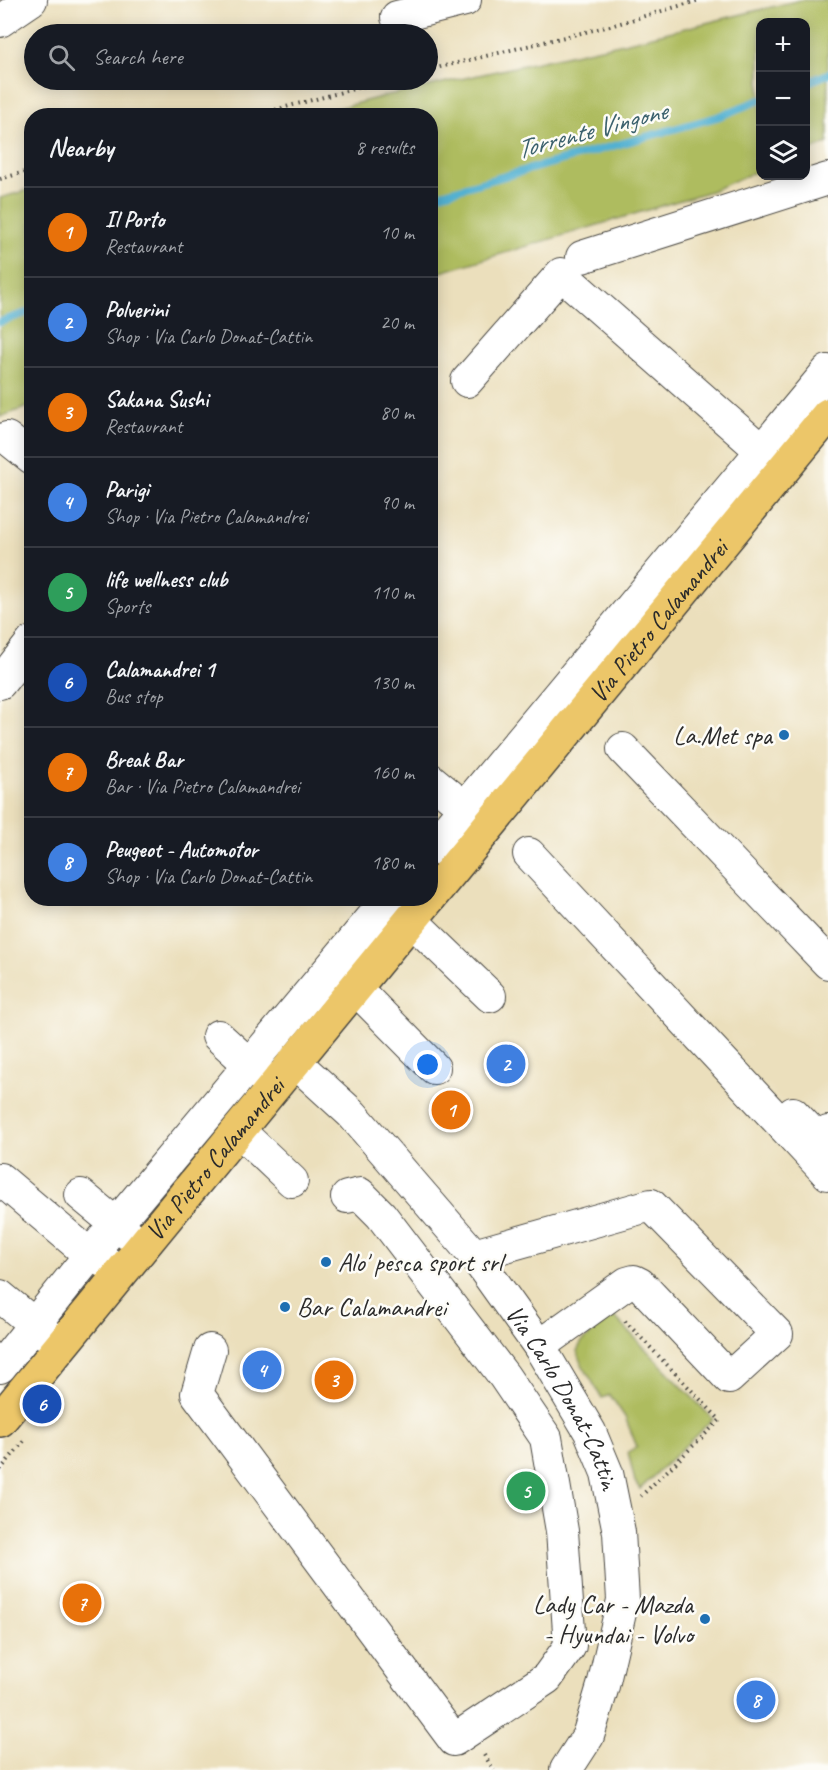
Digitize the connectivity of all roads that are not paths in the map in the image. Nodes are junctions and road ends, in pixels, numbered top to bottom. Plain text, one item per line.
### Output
1 (32, 0) edge
2 (465, 0) edge
3 (397, 17) dead end
4 (0, 21) edge
5 (828, 178) edge
6 (582, 257) dead end
7 (828, 371) edge
8 (467, 381) dead end
9 (828, 415) edge
10 (7, 438) dead end
11 (24, 452) edge
12 (774, 458) junction
13 (24, 652) edge
14 (0, 683) edge
15 (623, 749) dead end
16 (438, 785) edge
17 (477, 817) junction
18 (438, 844) edge
19 (438, 872) edge
20 (413, 906) edge
21 (414, 906) edge
22 (417, 906) edge
23 (828, 963) edge
24 (355, 988) junction
25 (490, 996) dead end
26 (218, 1036) dead end
27 (294, 1061) junction
28 (250, 1065) junction
29 (434, 1068) dead end
30 (274, 1086) junction
31 (238, 1130) junction
32 (828, 1132) edge
33 (828, 1174) edge
34 (0, 1179) edge
35 (292, 1181) dead end
36 (81, 1195) dead end
37 (347, 1197) dead end
38 (116, 1225) junction
39 (90, 1255) junction
40 (474, 1256) junction
41 (133, 1258) junction
42 (0, 1296) edge
43 (35, 1324) junction
44 (61, 1346) junction
45 (539, 1346) junction
46 (210, 1350) dead end
47 (0, 1367) edge
48 (0, 1420) edge
49 (566, 1770) edge

1 - 4 street
2 - 3 street
5 - 6 street
7 - 12 street
8 - 12 street
9 - 12 main road, Via Pietro Calamandrei
10 - 11 street
12 - 17 main road, Via Pietro Calamandrei
13 - 14 street
15 - 23 street
16 - 17 street
17 - 18 street
17 - 19 main road, Via Pietro Calamandrei
20 - 28 street
21 - 24 main road, Via Pietro Calamandrei
22 - 25 street
24 - 27 main road, Via Pietro Calamandrei
24 - 29 street
26 - 28 street
27 - 30 main road, Via Pietro Calamandrei
27 - 40 street, Via Carlo Donat-Cattin
28 - 30 street
28 - 38 street
30 - 31 main road, Via Pietro Calamandrei
31 - 35 street
31 - 41 main road, Via Pietro Calamandrei
32 - 33 street
34 - 39 street
36 - 38 street
37 - 46 street
38 - 39 street
38 - 41 street
39 - 41 street
39 - 43 street
40 - 45 street, Via Carlo Donat-Cattin
40 - 45 street
41 - 44 main road, Via Pietro Calamandrei
42 - 43 street
43 - 44 street
43 - 47 street
44 - 48 main road, Via Pietro Calamandrei
45 - 49 street, Via Carlo Donat-Cattin

